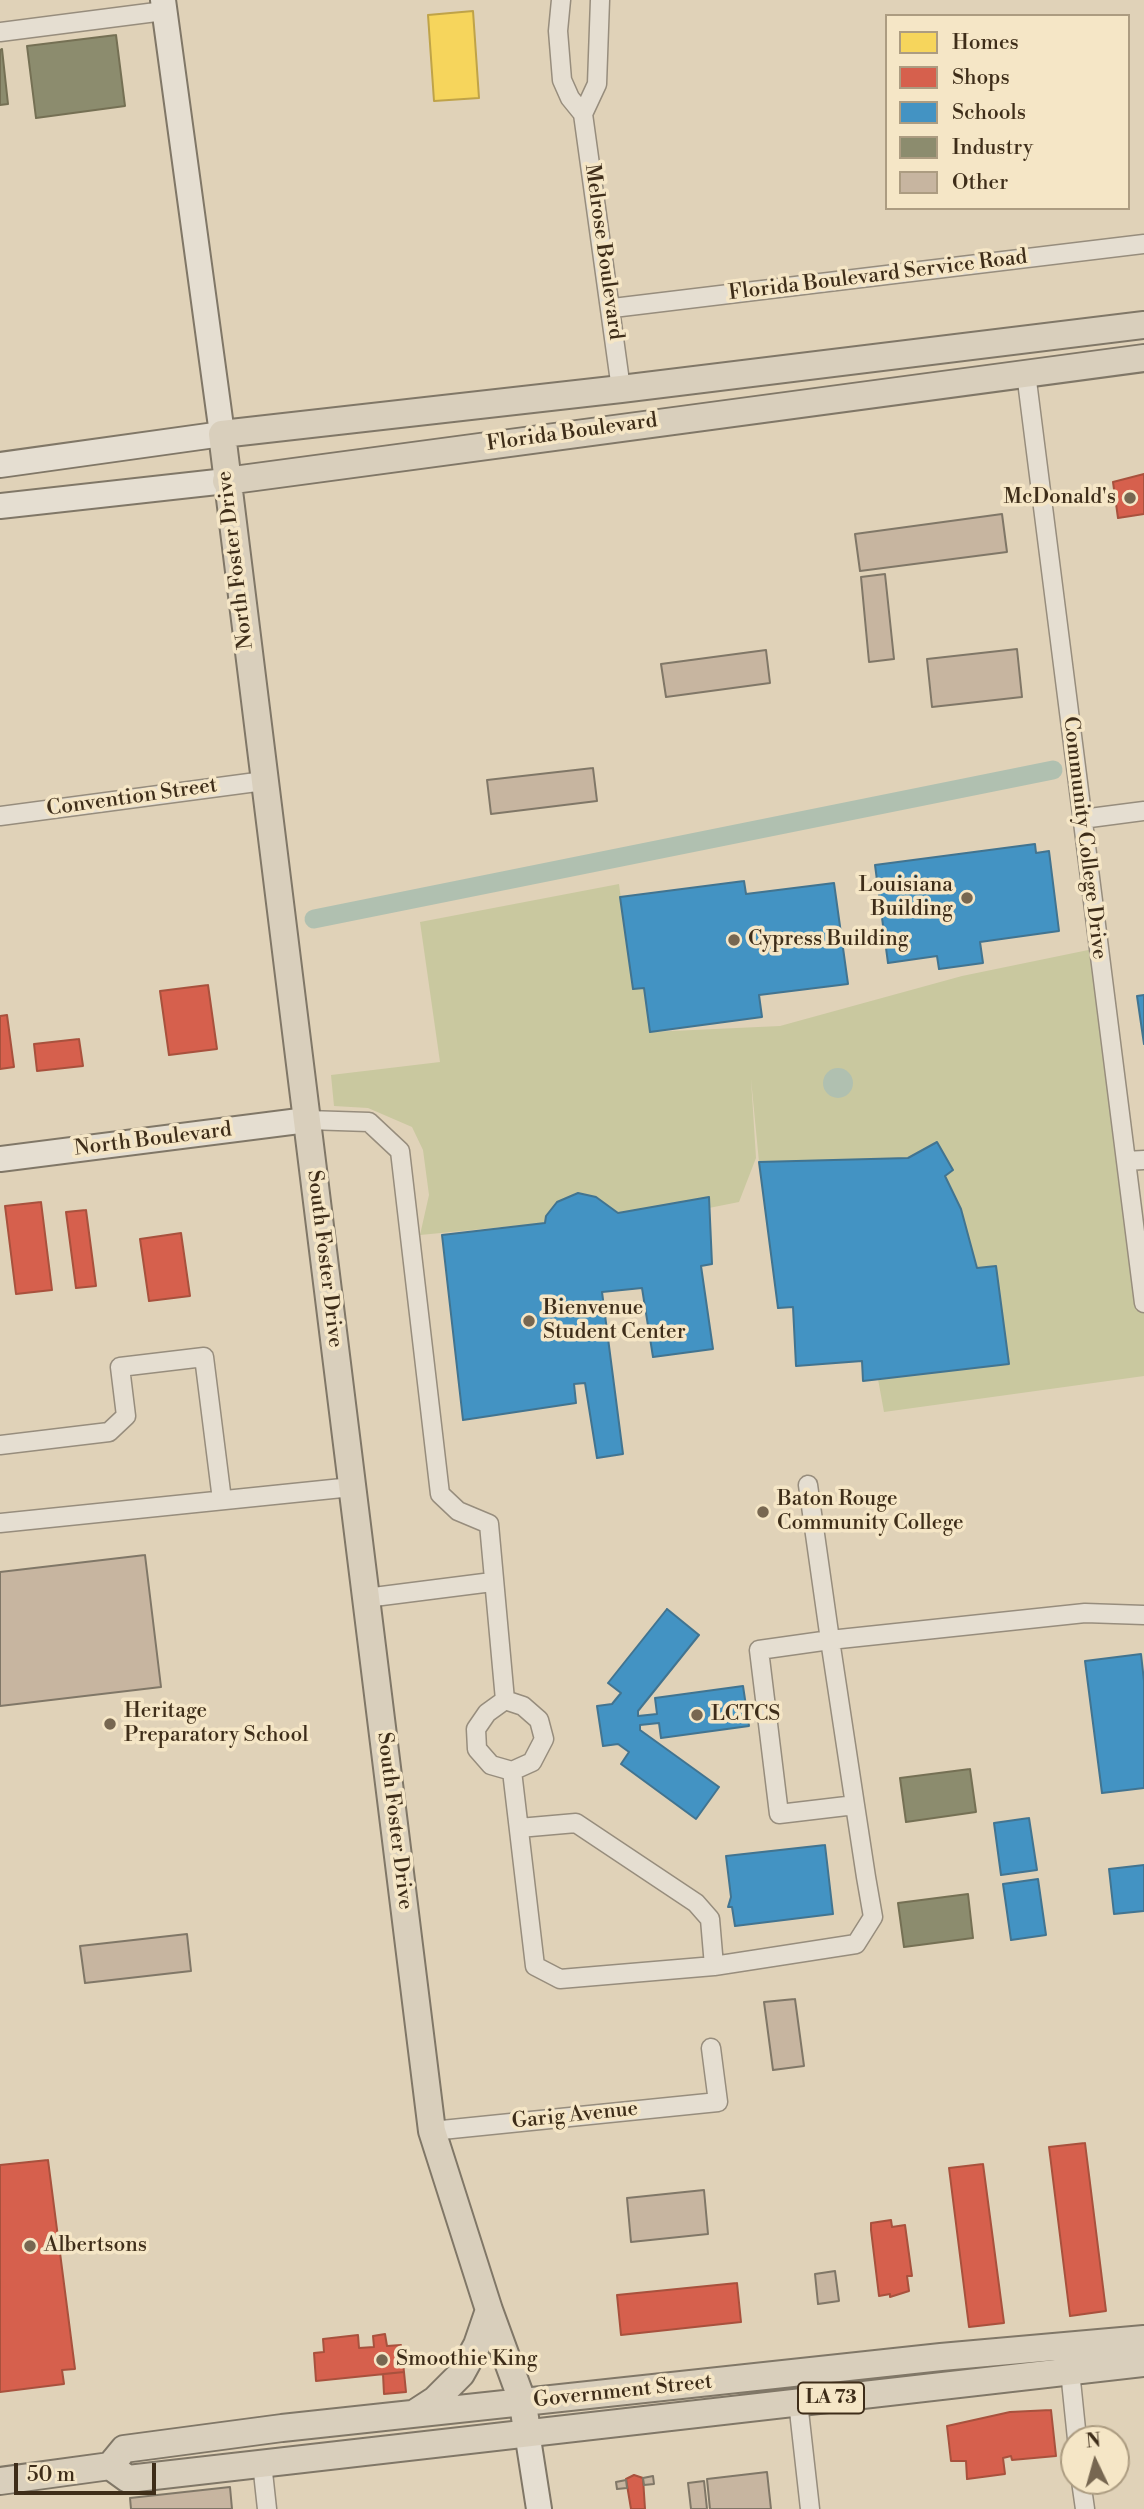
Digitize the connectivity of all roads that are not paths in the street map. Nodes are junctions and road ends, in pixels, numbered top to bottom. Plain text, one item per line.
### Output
1 (561, 0) edge
2 (600, 0) edge
3 (164, 5) edge
4 (0, 32) edge
5 (583, 114) junction
6 (1144, 244) edge
7 (613, 309) junction
8 (1144, 325) edge
9 (1144, 358) edge
10 (1026, 373) junction
11 (621, 389) junction
12 (222, 433) junction
13 (0, 464) edge
14 (226, 481) junction
15 (0, 506) edge
16 (264, 781) junction
17 (1144, 811) edge
18 (0, 816) edge
19 (1082, 819) junction
20 (307, 1121) junction
21 (0, 1159) edge
22 (1135, 1160) edge
23 (1144, 1303) edge
24 (0, 1445) edge
25 (808, 1485) dead end
26 (352, 1487) junction
27 (222, 1500) junction
28 (0, 1523) edge
29 (492, 1582) junction
30 (366, 1598) junction
31 (1144, 1615) edge
32 (830, 1640) junction
33 (505, 1700) junction
34 (512, 1771) junction
35 (855, 1805) junction
36 (519, 1828) junction
37 (714, 1966) junction
38 (711, 2048) dead end
39 (432, 2131) junction
40 (489, 2310) junction
41 (1144, 2339) edge
42 (1144, 2362) edge
43 (1070, 2371) junction
44 (798, 2402) junction
45 (523, 2403) junction
46 (414, 2414) junction
47 (1076, 2425) edge
48 (527, 2432) junction
49 (262, 2463) junction
50 (110, 2466) junction
51 (0, 2481) edge
52 (267, 2509) edge
53 (539, 2509) edge
54 (810, 2509) edge

1 - 5 street, Melrose Boulevard
2 - 5 street
3 - 4 street
3 - 12 main road, North Foster Drive
5 - 7 street, Melrose Boulevard
6 - 7 street, Florida Boulevard Service Road
7 - 11 street, Melrose Boulevard
8 - 11 main road, Florida Boulevard
9 - 10 main road, Florida Boulevard
10 - 14 main road, Florida Boulevard
10 - 19 street, Community College Drive
11 - 12 main road, Florida Boulevard
12 - 13 main road, Florida Boulevard
12 - 14 main road, North Foster Drive
14 - 15 main road, Florida Boulevard
14 - 16 main road, North Foster Drive
16 - 18 street, Convention Street
16 - 20 main road, North Foster Drive
17 - 19 street
19 - 22 street, Community College Drive
20 - 21 main road, North Boulevard
20 - 26 main road, South Foster Drive
20 - 29 street
22 - 23 street, Community College Drive
24 - 27 street
25 - 32 street
26 - 27 street
26 - 30 main road, South Foster Drive
27 - 28 street
29 - 30 street
29 - 33 street
30 - 39 main road, South Foster Drive
31 - 32 street
32 - 35 street
32 - 35 street
33 - 34 street
33 - 34 street
34 - 36 street
35 - 37 street
36 - 37 street
36 - 37 street
38 - 39 street, Garig Avenue
39 - 40 main road, South Foster Drive
40 - 45 main road, South Foster Drive
40 - 46 main road
41 - 45 main road, Government Street / LA 73
42 - 43 main road, Government Street / LA 73
43 - 44 main road, Government Street / LA 73
43 - 47 street
44 - 48 main road, Government Street / LA 73
44 - 54 street
45 - 46 main road, Government Street / LA 73
45 - 48 main road, South Foster Drive
46 - 50 main road, Government Street / LA 73
48 - 49 main road, Government Street / LA 73
48 - 53 main road, South Foster Drive
49 - 50 main road, Government Street / LA 73
49 - 52 street
50 - 51 main road, Government Street / LA 73

